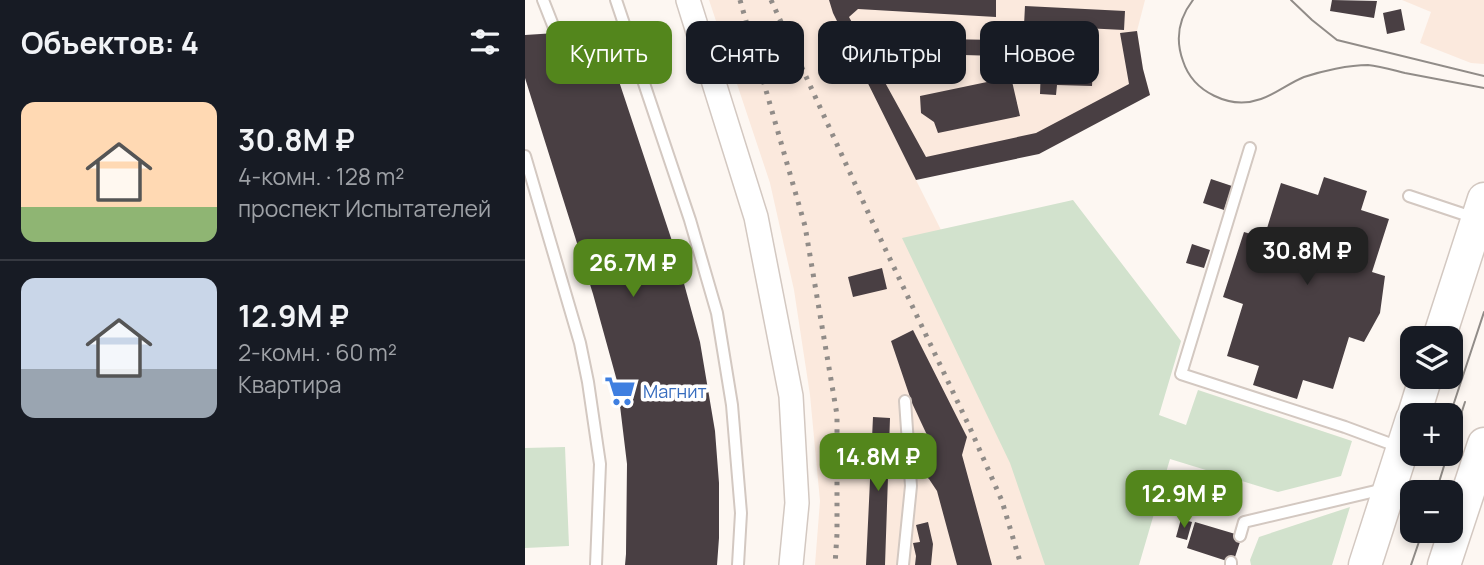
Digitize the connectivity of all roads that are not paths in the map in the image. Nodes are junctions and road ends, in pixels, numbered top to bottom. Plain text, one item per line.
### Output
1 (543, 0) edge
2 (616, 0) edge
3 (688, 0) edge
4 (551, 21) edge
5 (1250, 148) dead end
6 (526, 166) edge
7 (1409, 196) dead end
8 (1481, 209) edge
9 (1443, 326) edge
10 (905, 401) dead end
11 (1400, 427) edge
12 (1484, 444) edge
13 (1400, 458) edge
14 (1390, 488) junction
15 (1240, 536) dead end
16 (596, 565) edge
17 (738, 565) edge
18 (792, 565) edge
19 (903, 565) edge
20 (1365, 565) edge
21 (1444, 565) edge

1 - 4 lane
2 - 17 lane
3 - 18 street
5 - 11 lane
6 - 16 lane
7 - 8 lane
8 - 9 main road
10 - 19 lane
12 - 21 main road
13 - 14 main road
14 - 15 lane
14 - 20 main road

